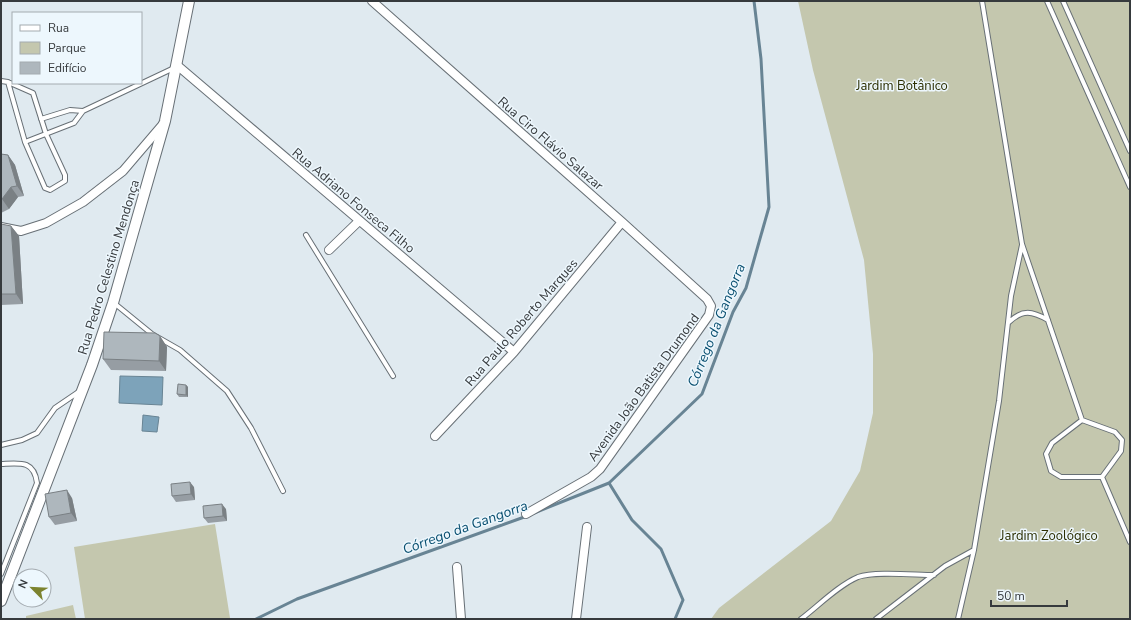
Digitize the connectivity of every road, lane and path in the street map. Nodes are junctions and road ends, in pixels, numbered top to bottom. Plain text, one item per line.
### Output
1 (189, 1) edge
2 (372, 1) edge
3 (982, 1) edge
4 (1047, 1) edge
5 (1063, 1) edge
6 (178, 66) junction
7 (1, 81) edge
8 (8, 82) junction
9 (142, 83) edge
10 (12, 84) edge
11 (13, 84) edge
12 (140, 84) edge
13 (83, 111) junction
14 (41, 119) junction
15 (165, 121) junction
16 (46, 134) junction
17 (25, 142) junction
18 (1130, 151) edge
19 (1130, 187) edge
20 (359, 221) junction
21 (622, 222) junction
22 (1, 227) edge
23 (306, 235) dead end
24 (1022, 244) junction
25 (329, 250) joint
26 (321, 258) junction
27 (113, 303) junction
28 (711, 306) joint
29 (1049, 321) junction
30 (1009, 322) junction
31 (514, 352) junction
32 (393, 376) dead end
33 (82, 390) junction
34 (1082, 420) junction
35 (435, 436) dead end
36 (1, 445) edge
37 (1, 464) edge
38 (1102, 477) junction
39 (282, 492) dead end
40 (526, 514) dead end
41 (587, 527) dead end
42 (1130, 542) edge
43 (974, 550) junction
44 (457, 567) dead end
45 (1, 574) edge
46 (934, 575) junction
47 (1, 601) edge
48 (461, 619) edge
49 (576, 619) edge
50 (801, 619) edge
51 (876, 619) edge
52 (958, 619) edge

1 - 6 street, Rua Pedro Celestino Mendonça
2 - 21 street, Rua Ciro Flávio Salazar
3 - 24 lane
4 - 19 lane
5 - 18 lane
6 - 9 lane
6 - 15 street, Rua Pedro Celestino Mendonça
6 - 20 street, Rua Adriano Fonseca Filho
7 - 8 lane
8 - 10 lane
8 - 17 lane
11 - 14 lane
12 - 13 lane
13 - 14 lane
13 - 16 lane
14 - 16 lane
15 - 22 street
15 - 27 street, Rua Pedro Celestino Mendonça
16 - 17 lane
16 - 17 lane
20 - 25 street
20 - 31 street, Rua Adriano Fonseca Filho
21 - 28 street, Rua Ciro Flávio Salazar
21 - 31 street, Rua Paulo Roberto Marques
23 - 26 lane
24 - 29 lane
24 - 30 lane
25 - 26 lane
26 - 32 lane
27 - 33 street, Rua Pedro Celestino Mendonça
27 - 39 lane
28 - 40 street, Avenida João Batista Drumond
29 - 30 lane
29 - 34 lane
30 - 43 lane
31 - 35 street, Rua Paulo Roberto Marques
33 - 36 lane
33 - 47 street, Rua Pedro Celestino Mendonça
34 - 38 lane
34 - 38 lane
37 - 45 lane
38 - 42 lane
41 - 49 street
43 - 46 lane
43 - 52 lane
44 - 48 street
46 - 50 lane
46 - 51 lane

